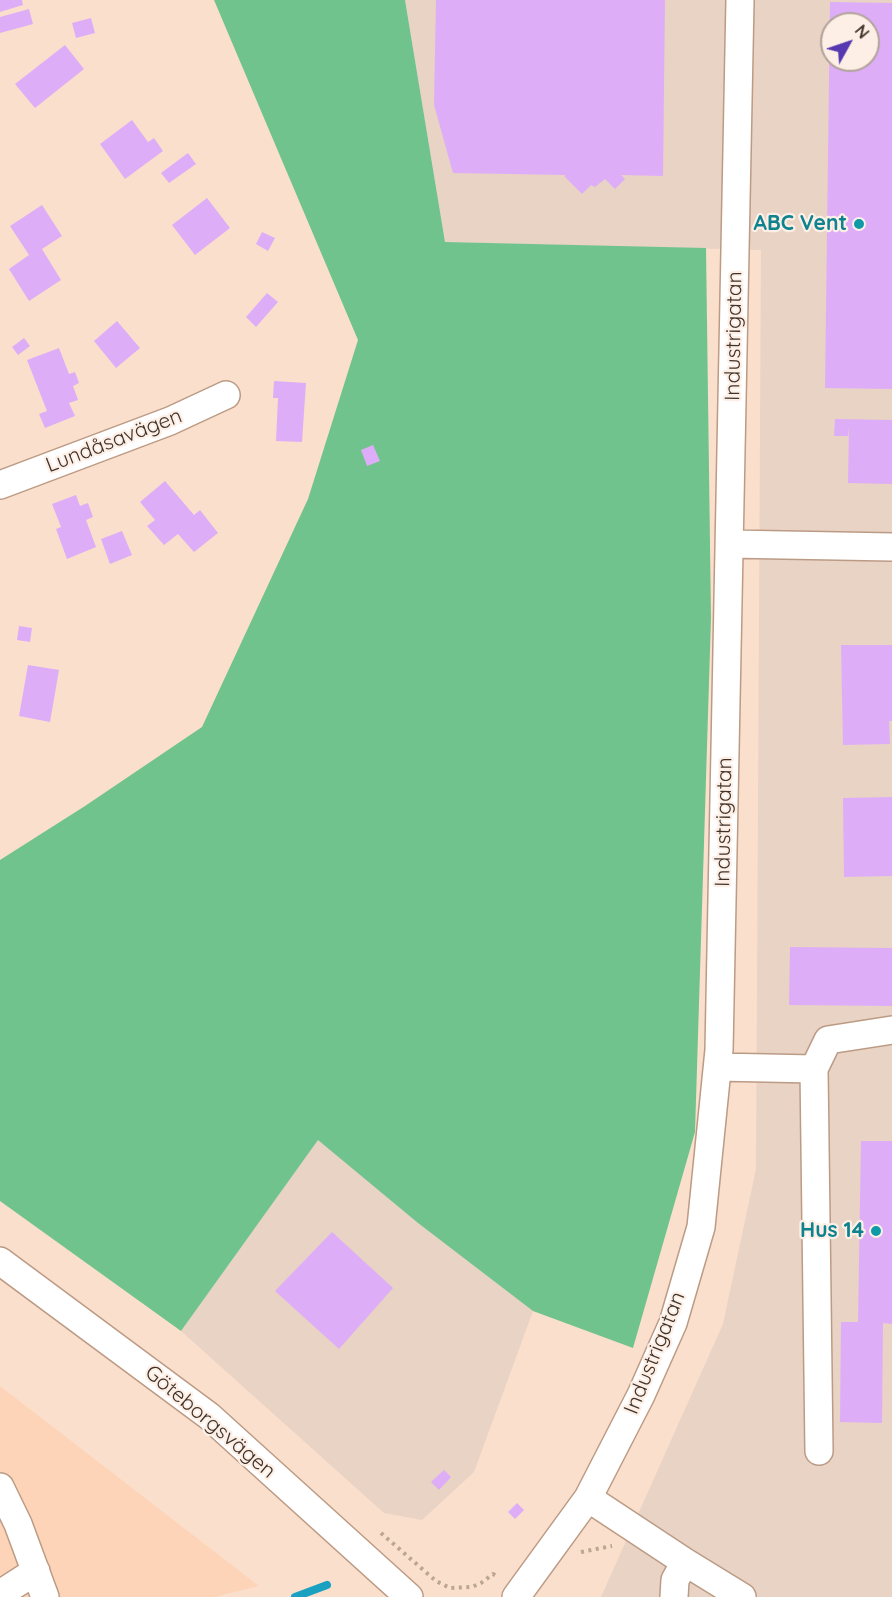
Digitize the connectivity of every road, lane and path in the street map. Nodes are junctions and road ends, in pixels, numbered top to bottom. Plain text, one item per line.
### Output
1 (740, 0) edge
2 (226, 395) dead end
3 (0, 485) edge
4 (730, 544) junction
5 (892, 547) edge
6 (892, 1030) edge
7 (718, 1067) junction
8 (814, 1069) junction
9 (0, 1261) edge
10 (819, 1451) dead end
11 (0, 1488) edge
12 (588, 1498) junction
13 (613, 1546) dead end
14 (577, 1554) dead end
15 (685, 1562) junction
16 (36, 1571) junction
17 (0, 1594) edge
18 (45, 1597) edge
19 (409, 1597) edge
20 (516, 1597) edge
21 (674, 1597) edge
22 (742, 1597) edge

1 - 4 street, Industrigatan
2 - 3 street, Lundåsavägen
4 - 5 street
4 - 7 street, Industrigatan
6 - 8 street
7 - 8 street
7 - 12 street, Industrigatan
8 - 10 street
9 - 19 street, Göteborgsvägen
11 - 16 street
12 - 15 street
12 - 20 street, Industrigatan
13 - 14 path
15 - 21 street
15 - 22 street
16 - 17 street
16 - 18 street

